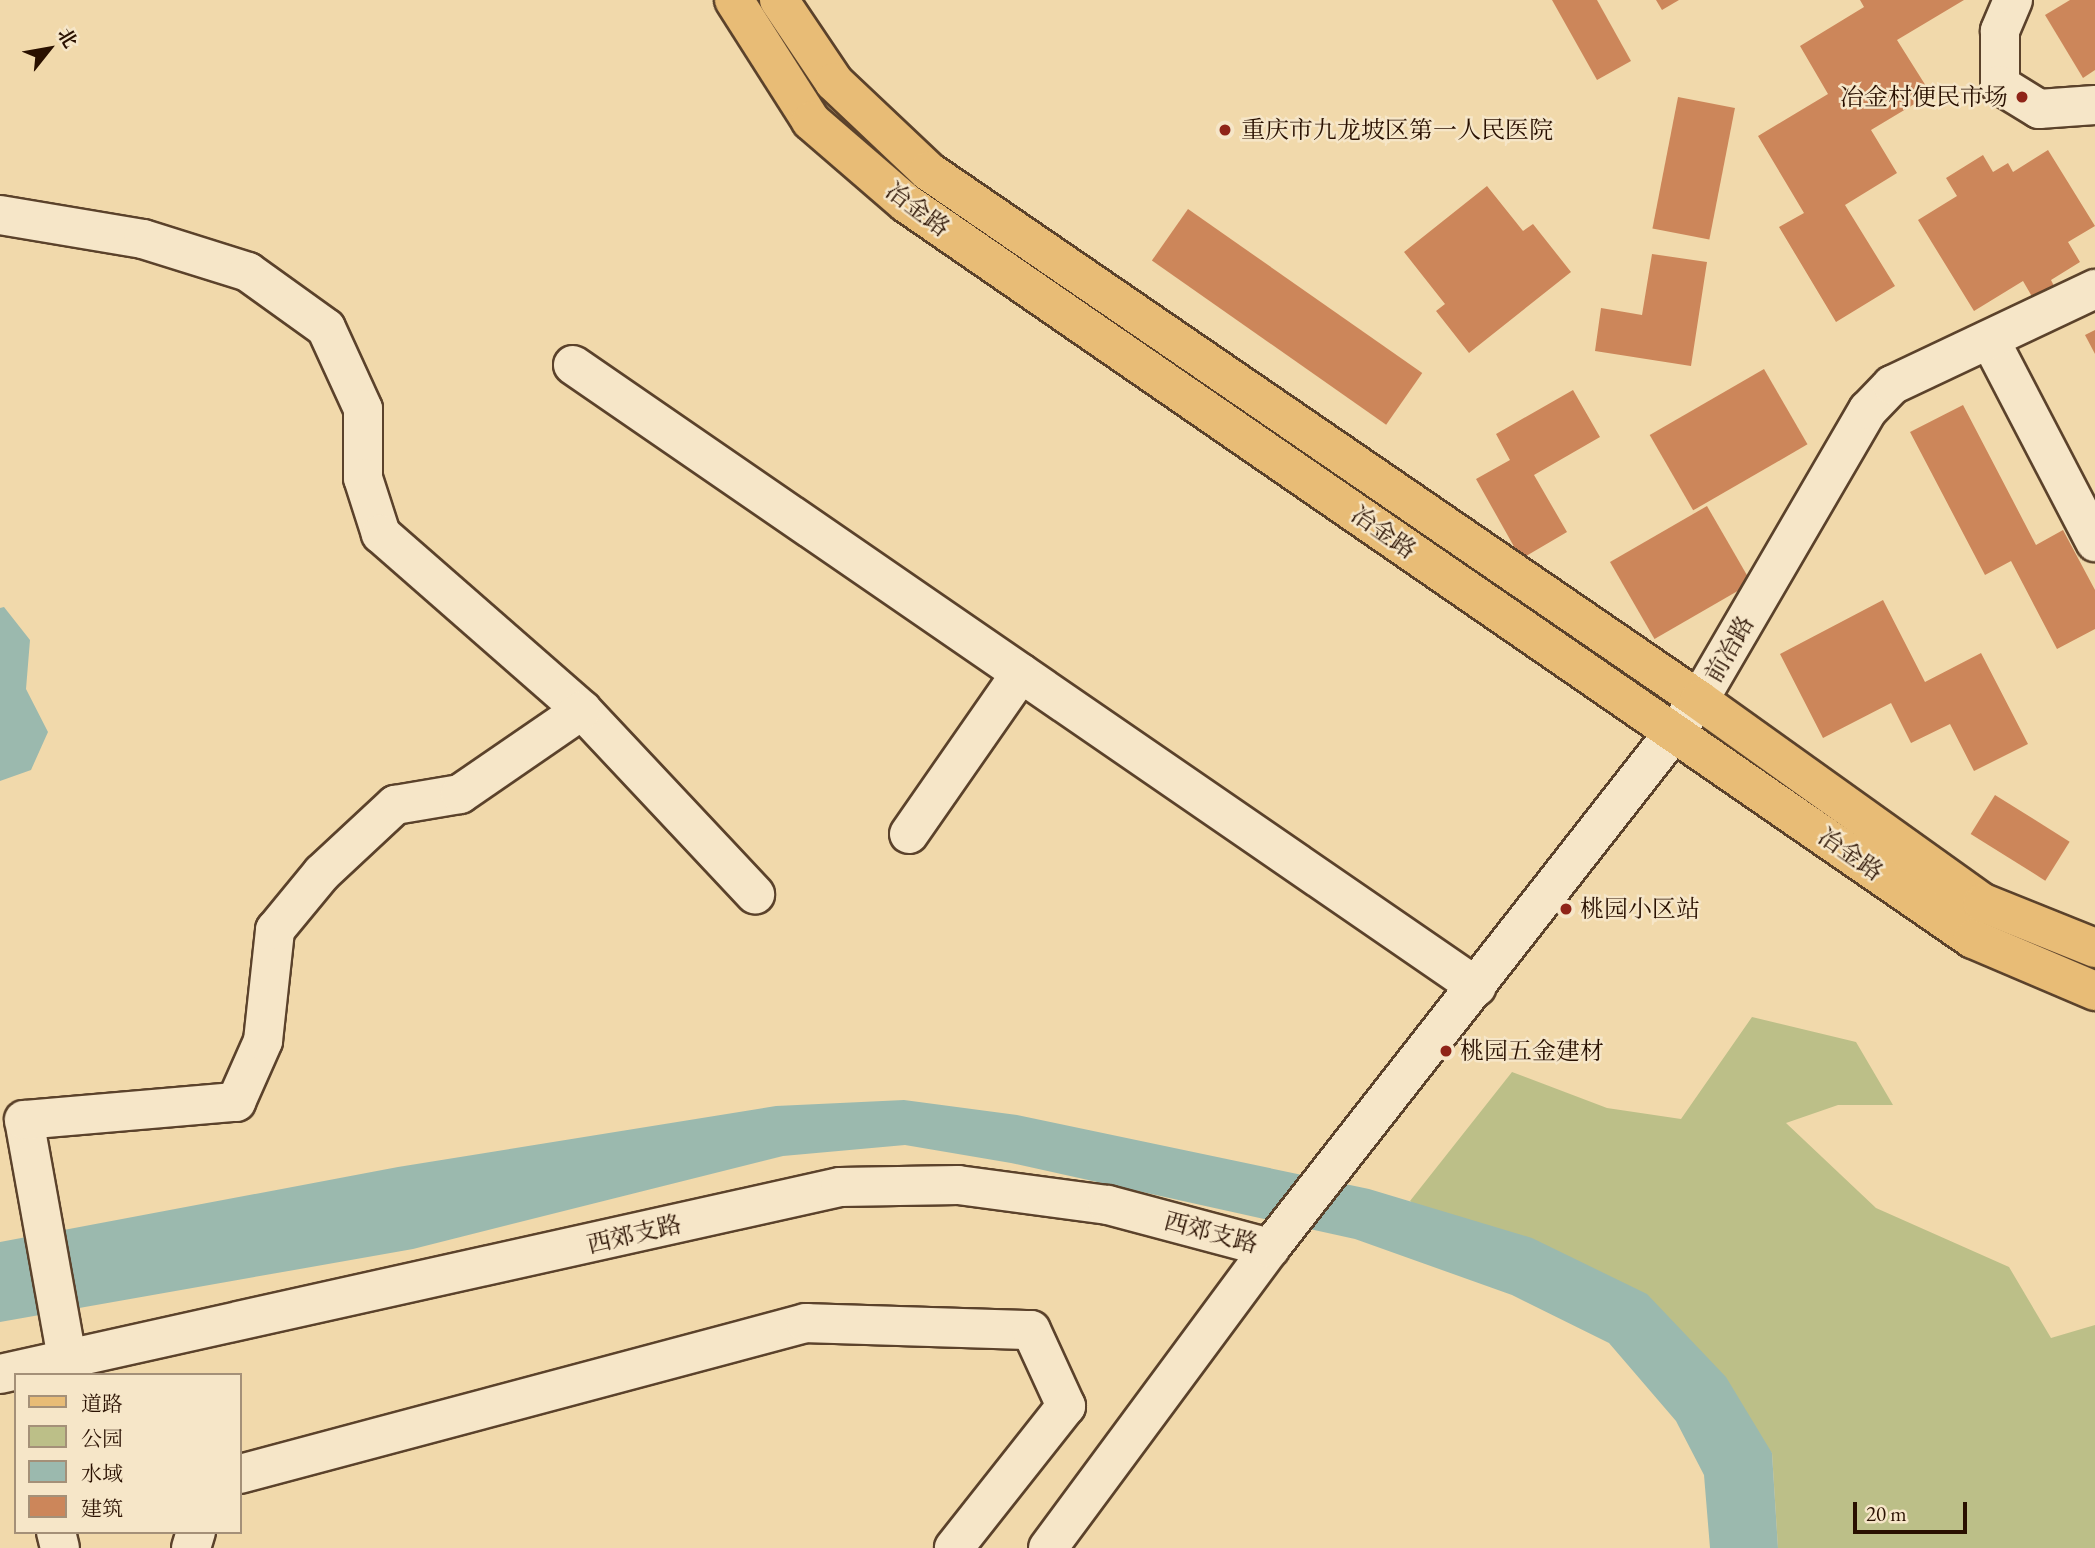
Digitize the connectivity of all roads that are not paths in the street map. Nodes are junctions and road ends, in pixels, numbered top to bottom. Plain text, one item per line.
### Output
1 (734, 0) edge
2 (779, 0) edge
3 (2013, 0) edge
4 (2095, 105) edge
5 (0, 215) edge
6 (2095, 289) edge
7 (1990, 340) junction
8 (573, 365) dead end
9 (2095, 542) edge
10 (1021, 673) junction
11 (1699, 700) junction
12 (582, 710) junction
13 (1675, 732) junction
14 (909, 834) dead end
15 (755, 894) dead end
16 (2095, 948) edge
17 (1477, 987) junction
18 (2095, 991) edge
19 (12, 1123) edge
20 (1270, 1248) junction
21 (66, 1352) edge
22 (0, 1374) edge
23 (242, 1473) edge
24 (954, 1548) edge
25 (1048, 1548) edge

1 - 13 main road, 冶金路
2 - 11 main road, 冶金路
3 - 4 street
5 - 12 street
6 - 7 street, 前冶路
7 - 9 street
7 - 11 street, 前冶路
8 - 10 street
10 - 14 street
10 - 17 street
11 - 13 street, 前冶路
11 - 16 main road, 冶金路
12 - 15 street
12 - 19 street
13 - 17 street, 前冶路
13 - 18 main road, 冶金路
17 - 20 street, 前冶路
19 - 21 street
20 - 21 street, 西郊支路
20 - 25 street, 前冶路
21 - 22 street, 西郊支路
23 - 24 street

